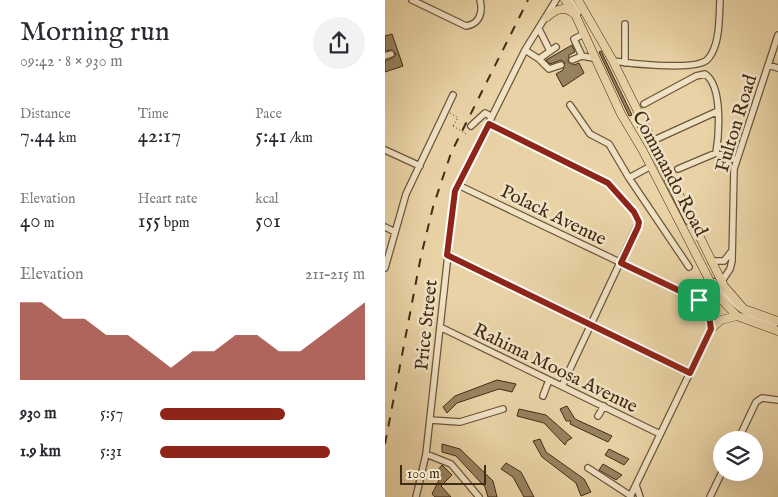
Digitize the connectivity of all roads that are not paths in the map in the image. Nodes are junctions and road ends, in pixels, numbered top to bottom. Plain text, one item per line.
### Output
1 (412, 0) edge
2 (480, 0) edge
3 (557, 0) edge
4 (565, 0) edge
5 (570, 0) edge
6 (576, 0) edge
7 (720, 0) edge
8 (575, 14) junction
9 (547, 17) junction
10 (625, 24) dead end
11 (539, 29) junction
12 (584, 34) junction
13 (778, 35) edge
14 (556, 47) dead end
15 (776, 49) edge
16 (525, 50) junction
17 (550, 51) junction
18 (582, 56) junction
19 (593, 58) junction
20 (539, 59) junction
21 (572, 60) dead end
22 (613, 61) junction
23 (625, 62) junction
24 (561, 65) dead end
25 (768, 65) junction
26 (778, 68) edge
27 (453, 95) dead end
28 (644, 104) dead end
29 (570, 105) dead end
30 (718, 111) junction
31 (492, 117) junction
32 (489, 124) junction
33 (471, 126) dead end
34 (652, 141) junction
35 (385, 150) edge
36 (716, 153) junction
37 (736, 160) junction
38 (420, 166) junction
39 (651, 166) junction
40 (678, 169) dead end
41 (629, 178) junction
42 (458, 185) junction
43 (385, 227) edge
44 (395, 232) junction
45 (731, 252) junction
46 (447, 255) junction
47 (711, 261) junction
48 (621, 263) junction
49 (689, 267) dead end
50 (385, 268) edge
51 (722, 281) junction
52 (711, 282) junction
53 (699, 300) junction
54 (737, 316) junction
55 (592, 325) junction
56 (778, 326) edge
57 (440, 328) junction
58 (711, 329) junction
59 (690, 373) junction
60 (549, 380) junction
61 (563, 386) junction
62 (543, 396) dead end
63 (778, 400) edge
64 (604, 406) junction
65 (503, 409) dead end
66 (598, 416) dead end
67 (430, 420) junction
68 (743, 431) edge
69 (660, 434) junction
70 (426, 454) junction
71 (588, 468) dead end
72 (718, 481) edge
73 (636, 485) junction
74 (416, 497) edge
75 (479, 497) edge
76 (630, 497) edge
77 (640, 497) edge
78 (710, 497) edge

1 - 2 street
3 - 9 street, Price Street
4 - 8 main road, Commando Road
5 - 56 street
6 - 22 main road, Commando Road
6 - 56 street
7 - 23 street
8 - 9 main road
8 - 12 main road, Commando Road
9 - 11 street, Price Street
10 - 23 street
11 - 16 street, Price Street
11 - 17 street
12 - 18 street
12 - 19 main road, Commando Road
13 - 15 street, Fulton Road
14 - 17 street
15 - 25 street, Fulton Road
16 - 20 street
16 - 31 street, Price Street
17 - 20 street
18 - 19 street
18 - 21 street
19 - 39 main road, Commando Road
20 - 24 street
22 - 23 street
22 - 34 main road, Commando Road
25 - 26 street
25 - 37 street, Fulton Road
27 - 38 street
28 - 30 street
29 - 41 street
30 - 34 street
30 - 36 street
31 - 32 street, Price Street
31 - 33 street
32 - 42 street, Price Street
32 - 48 street
34 - 47 main road, Commando Road
35 - 38 street
36 - 37 street
36 - 40 street
37 - 45 street, Fulton Road
38 - 44 street
39 - 41 street
39 - 52 main road, Commando Road
41 - 49 street
42 - 46 street, Price Street
42 - 48 street, Polack Avenue
43 - 44 street
44 - 50 street
45 - 47 street
45 - 51 street, Fulton Road
46 - 55 street
46 - 57 street, Price Street
47 - 51 main road, Commando Road
48 - 53 street, Polack Avenue
48 - 55 street
51 - 56 main road, Commando Road
52 - 53 street
52 - 54 main road, Commando Road
53 - 58 street
54 - 56 main road, Commando Road
54 - 58 main road
55 - 59 street
55 - 61 street
57 - 60 street, Rahima Moosa Avenue
57 - 67 street, Price Street
58 - 59 street
59 - 69 street
60 - 61 street, Rahima Moosa Avenue
60 - 62 street
61 - 64 street, Rahima Moosa Avenue
63 - 68 street
64 - 66 street
64 - 69 street, Rahima Moosa Avenue
65 - 67 street
67 - 70 street, Price Street
69 - 73 street
70 - 74 street, Price Street
70 - 75 street
71 - 76 street
72 - 78 street
73 - 76 street
73 - 77 street

